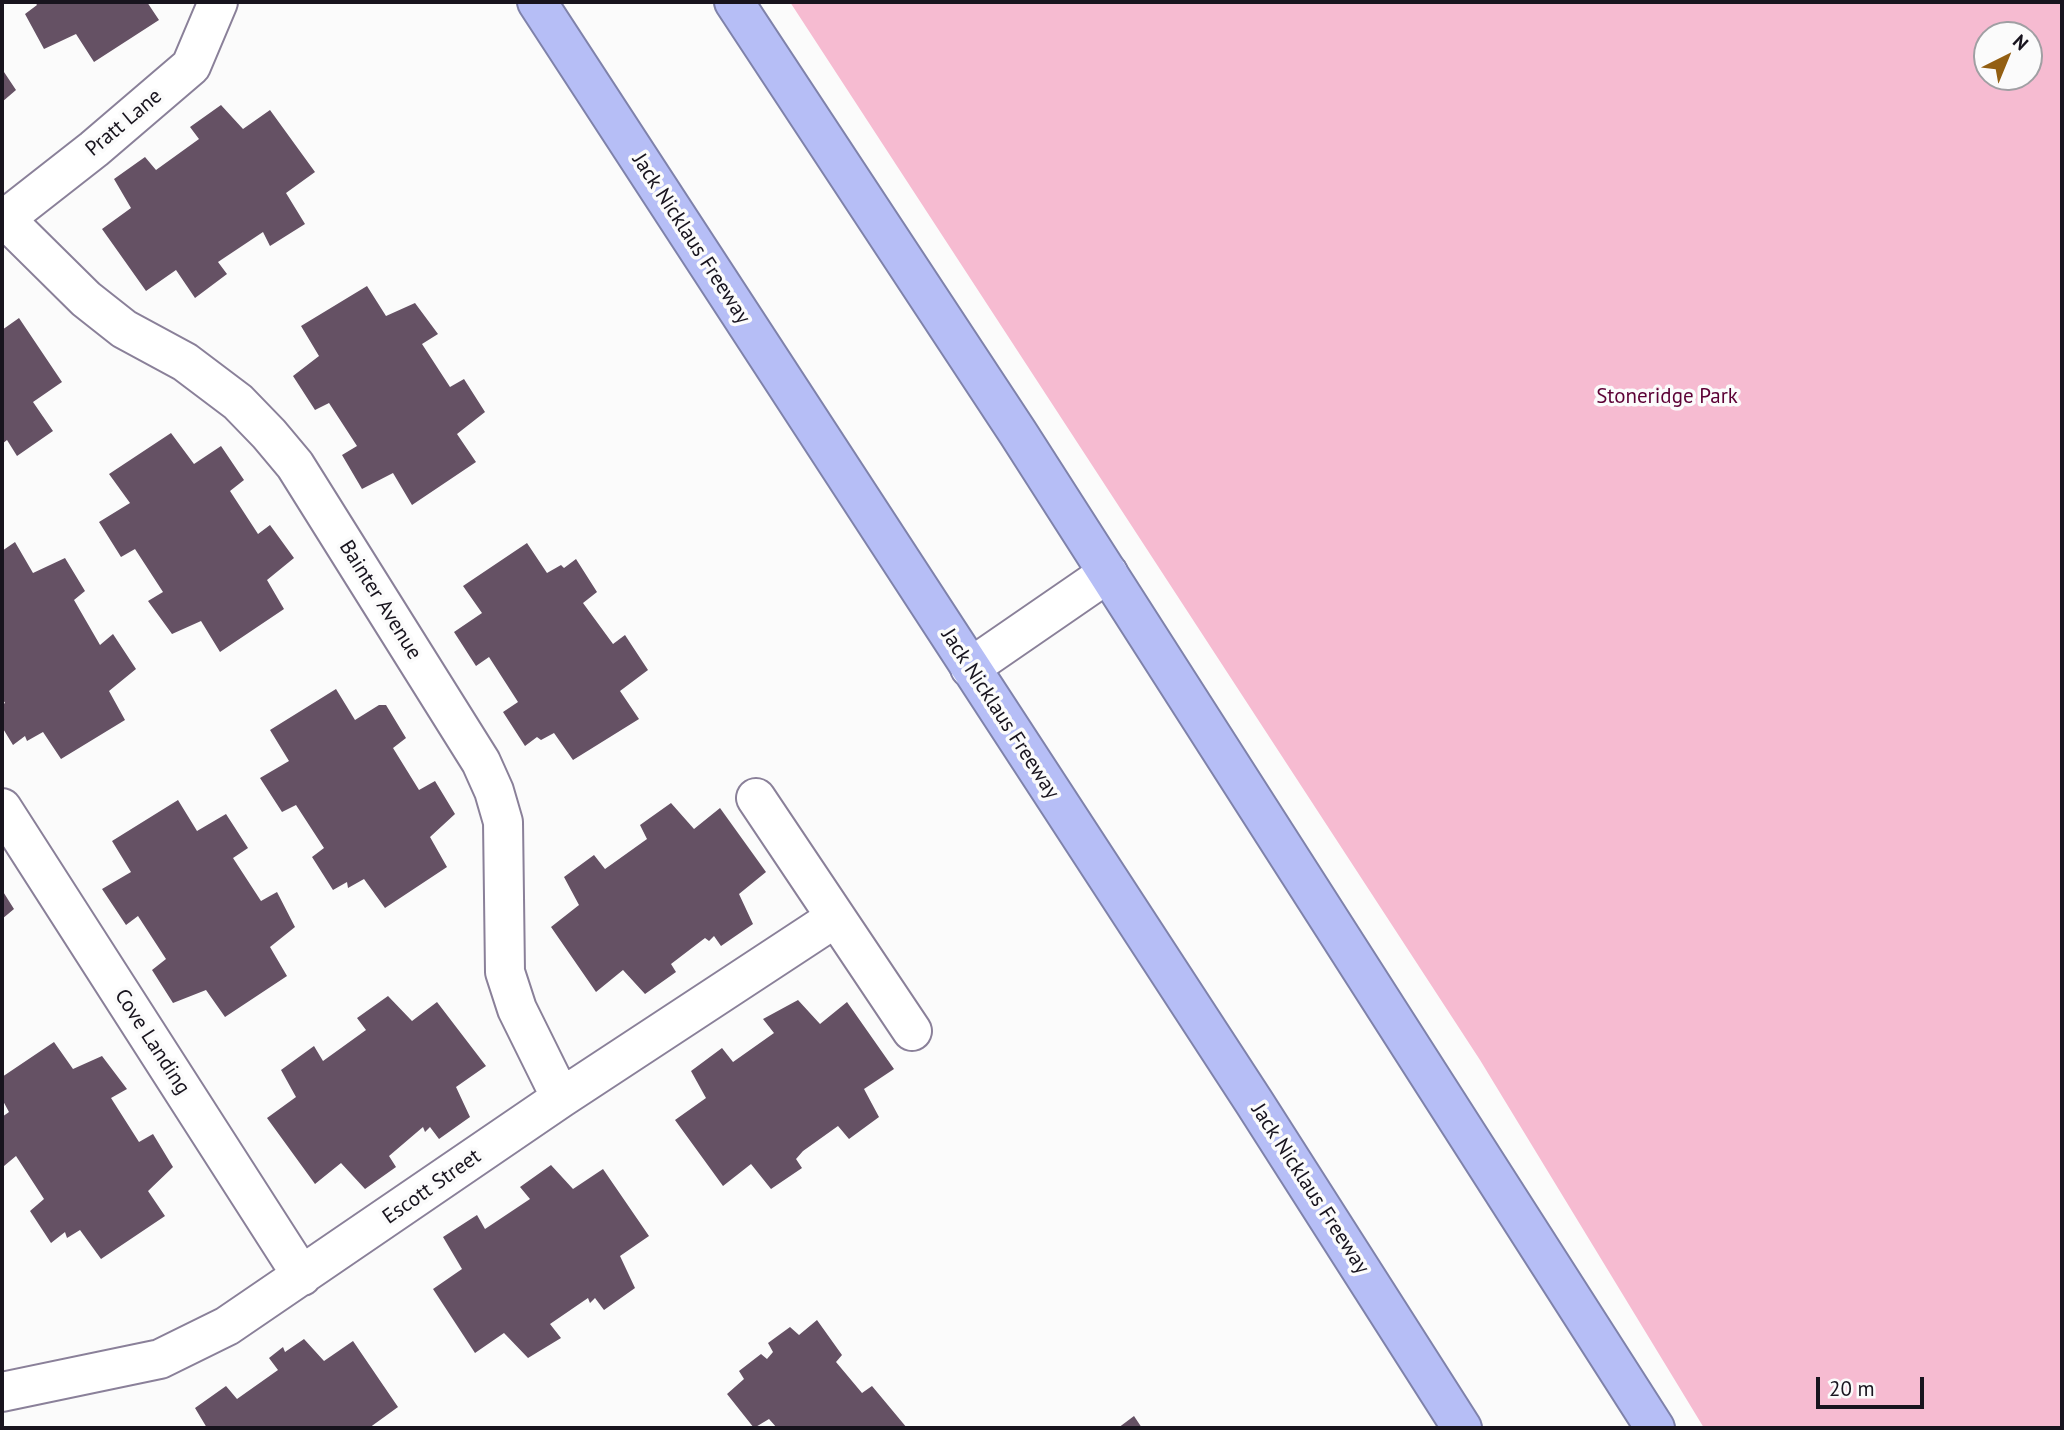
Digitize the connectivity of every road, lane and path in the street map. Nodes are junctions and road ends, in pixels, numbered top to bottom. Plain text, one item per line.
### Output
1 (218, 2) edge
2 (537, 2) edge
3 (734, 2) edge
4 (3, 220) edge
5 (1108, 573) junction
6 (970, 668) junction
7 (756, 798) dead end
8 (2, 808) edge
9 (835, 918) junction
10 (912, 1031) dead end
11 (561, 1098) junction
12 (302, 1276) junction
13 (2, 1392) edge
14 (1462, 1428) edge
15 (1655, 1428) edge

1 - 4 street, Pratt Lane
2 - 6 highway, Jack Nicklaus Freeway
3 - 5 highway
4 - 11 street, Bainter Avenue
5 - 6 street
5 - 15 highway
6 - 14 highway, Jack Nicklaus Freeway
7 - 9 street
8 - 12 street, Cove Landing
9 - 10 street
9 - 11 street, Escott Street
11 - 12 street, Escott Street
12 - 13 street, Escott Street

